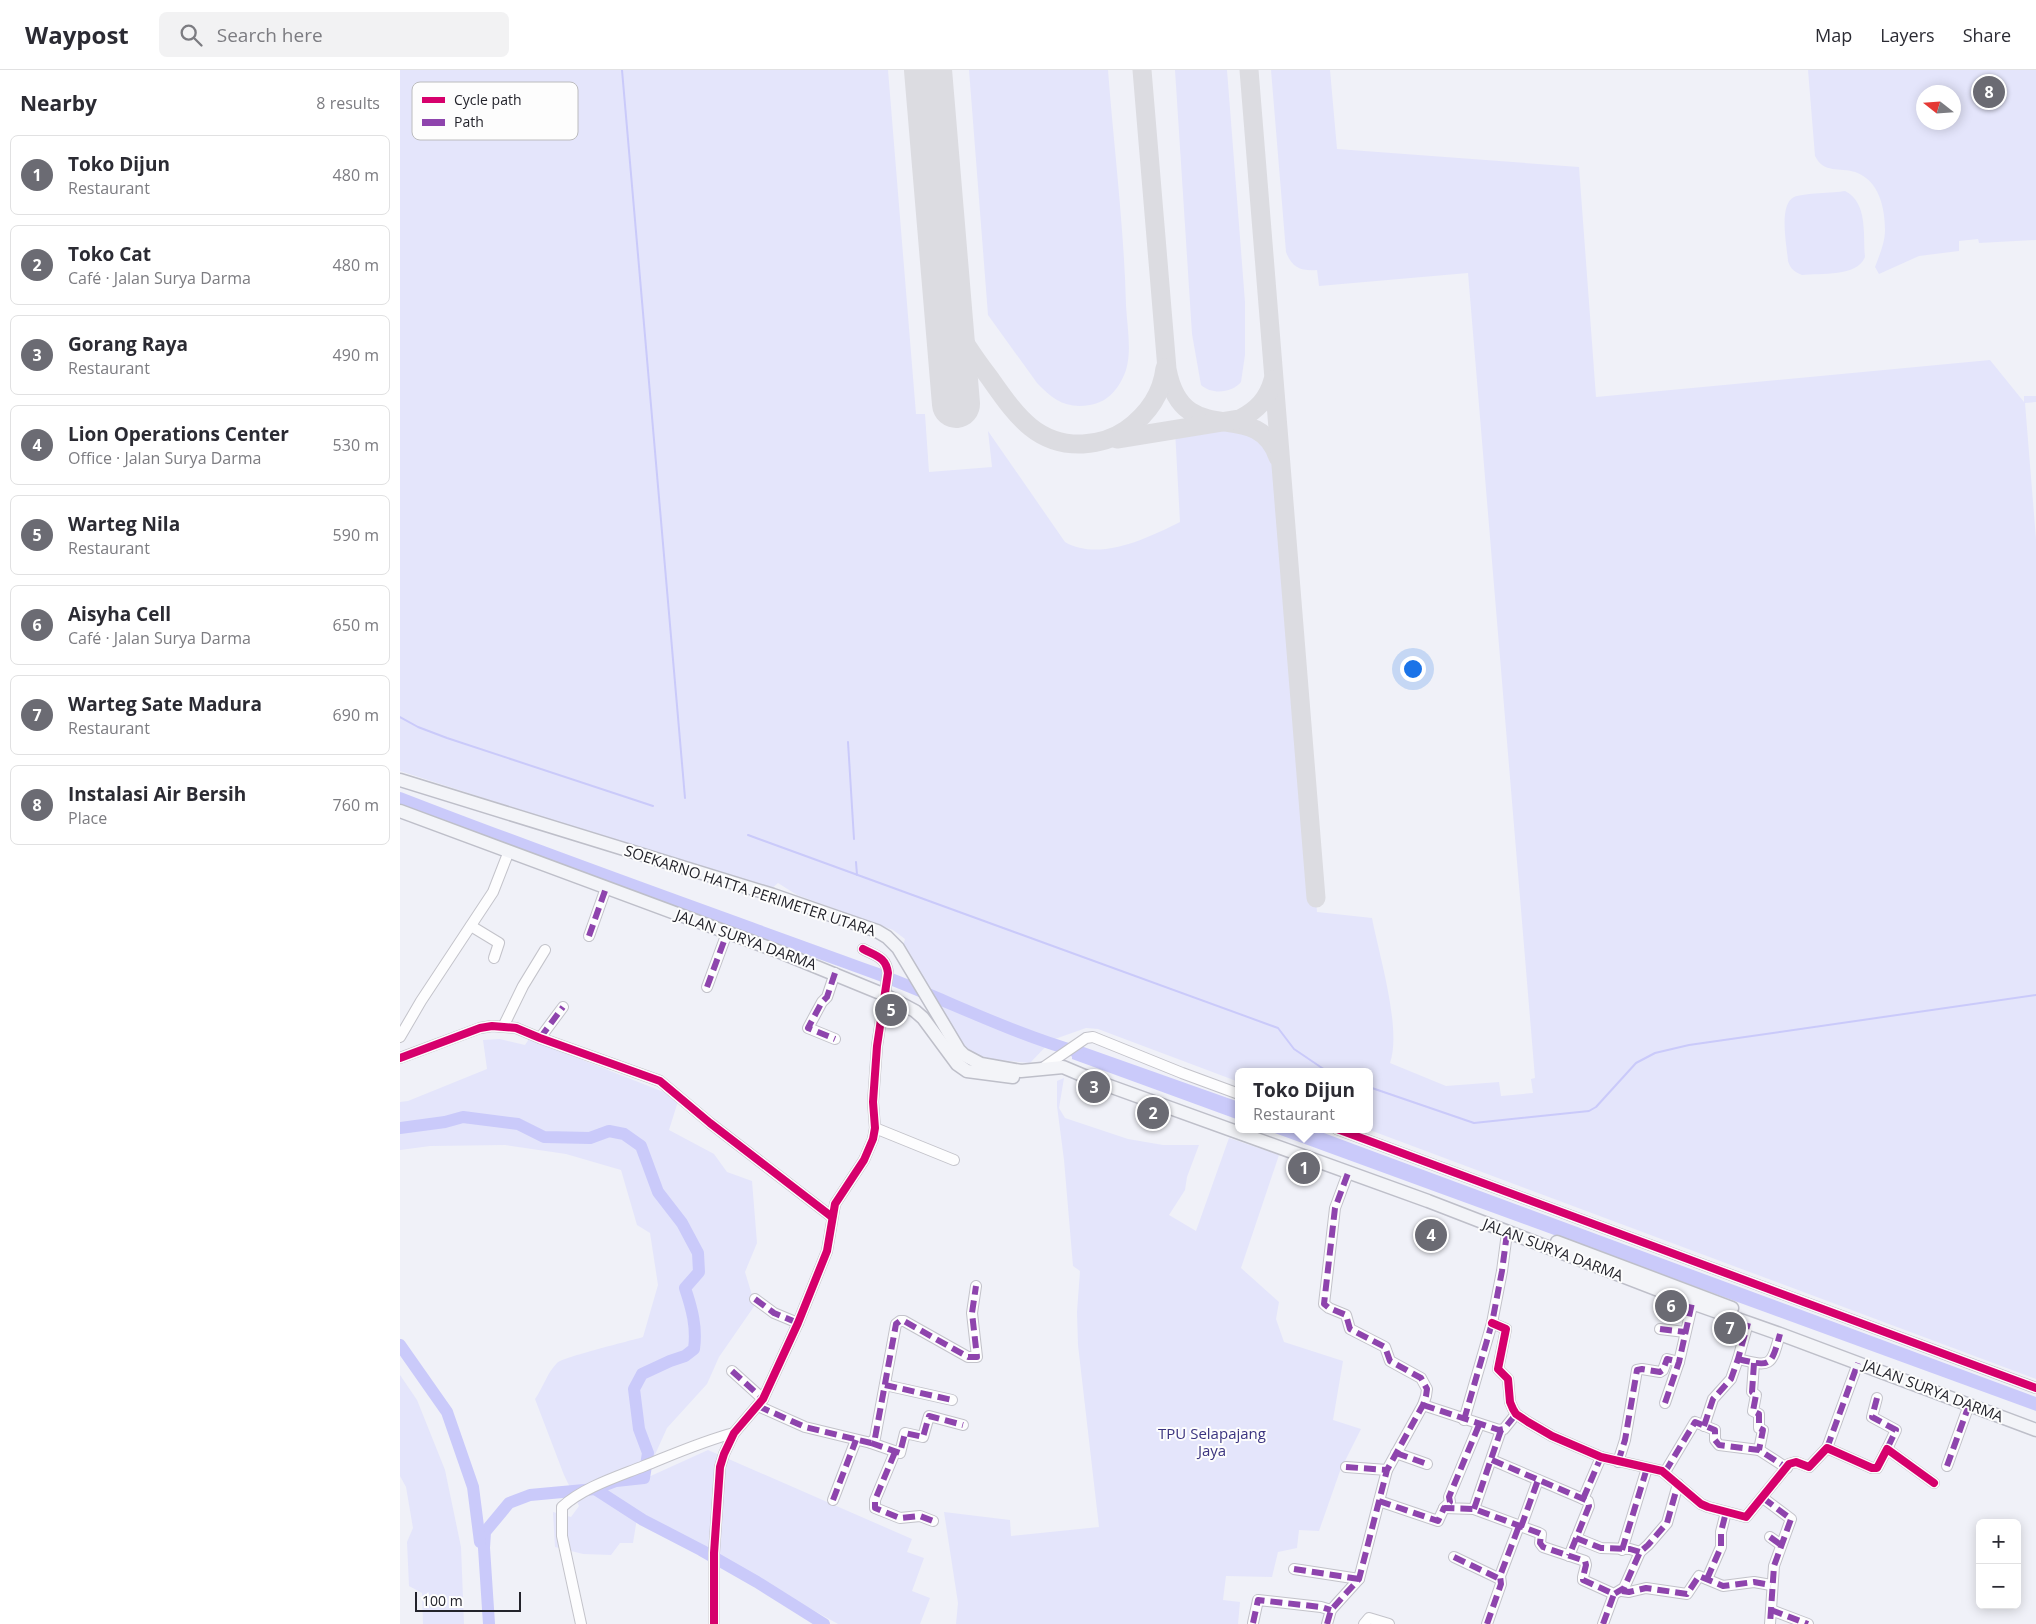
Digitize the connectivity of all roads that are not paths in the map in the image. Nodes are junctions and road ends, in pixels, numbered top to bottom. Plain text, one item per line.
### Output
1 (400, 780) edge
2 (400, 811) edge
3 (509, 851) junction
4 (606, 888) junction
5 (471, 926) junction
6 (727, 933) junction
7 (589, 936) dead end
8 (863, 949) dead end
9 (545, 950) dead end
10 (494, 958) dead end
11 (835, 973) junction
12 (707, 987) dead end
13 (886, 990) junction
14 (563, 1007) dead end
15 (504, 1025) junction
16 (400, 1037) edge
17 (540, 1038) junction
18 (835, 1039) dead end
19 (400, 1058) edge
20 (1040, 1069) junction
21 (1071, 1071) junction
22 (1235, 1093) edge
23 (1235, 1123) edge
24 (875, 1128) junction
25 (1235, 1131) edge
26 (1239, 1133) edge
27 (1262, 1133) edge
28 (1348, 1133) edge
29 (954, 1160) dead end
30 (1348, 1173) junction
31 (832, 1218) junction
32 (1507, 1233) junction
33 (976, 1286) dead end
34 (755, 1299) dead end
35 (1693, 1299) junction
36 (1748, 1322) junction
37 (798, 1323) junction
38 (1492, 1323) junction
39 (1660, 1329) dead end
40 (1685, 1332) junction
41 (1780, 1334) junction
42 (1738, 1358) junction
43 (1679, 1362) junction
44 (1754, 1363) junction
45 (1858, 1363) junction
46 (732, 1372) dead end
47 (885, 1385) junction
48 (2036, 1388) edge
49 (1877, 1398) dead end
50 (952, 1400) dead end
51 (761, 1402) junction
52 (1665, 1403) dead end
53 (1424, 1405) junction
54 (1969, 1405) junction
55 (1516, 1414) junction
56 (1464, 1420) junction
57 (2036, 1422) edge
58 (963, 1425) dead end
59 (1479, 1425) junction
60 (1704, 1426) junction
61 (1501, 1430) junction
62 (2036, 1430) edge
63 (734, 1433) junction
64 (856, 1440) junction
65 (871, 1443) junction
66 (1827, 1448) junction
67 (1887, 1449) junction
68 (1759, 1450) junction
69 (895, 1452) junction
70 (1396, 1454) junction
71 (1601, 1456) junction
72 (1492, 1460) junction
73 (1618, 1462) junction
74 (1427, 1464) dead end
75 (1947, 1466) dead end
76 (1346, 1467) dead end
77 (1647, 1468) junction
78 (1788, 1468) junction
79 (1387, 1470) junction
80 (1664, 1472) junction
81 (1538, 1480) junction
82 (1934, 1483) dead end
83 (1678, 1484) junction
84 (1763, 1498) junction
85 (1583, 1499) junction
86 (833, 1500) dead end
87 (1379, 1500) junction
88 (1444, 1508) junction
89 (1474, 1509) junction
90 (1726, 1512) junction
91 (933, 1521) dead end
92 (1520, 1527) junction
93 (1770, 1537) dead end
94 (1576, 1538) junction
95 (1781, 1545) junction
96 (1622, 1550) junction
97 (1640, 1552) junction
98 (1569, 1556) junction
99 (1454, 1557) dead end
100 (1294, 1568) dead end
101 (1360, 1579) junction
102 (1500, 1579) junction
103 (1707, 1579) junction
104 (1771, 1585) junction
105 (1618, 1592) junction
106 (1331, 1610) junction
107 (1771, 1610) junction
108 (1252, 1623) edge
109 (581, 1624) edge
110 (714, 1624) edge
111 (1327, 1624) edge
112 (1364, 1624) edge
113 (1389, 1624) edge
114 (1487, 1624) edge
115 (1603, 1624) edge
116 (1770, 1624) edge
117 (1808, 1624) edge

1 - 20 main road, SOEKARNO HATTA PERIMETER UTARA
2 - 3 main road, JALAN SURYA DARMA
3 - 4 main road, JALAN SURYA DARMA
3 - 5 street
4 - 6 main road, JALAN SURYA DARMA
4 - 7 street
5 - 10 street
5 - 16 street
6 - 11 main road, JALAN SURYA DARMA
6 - 12 street
8 - 13 street
9 - 15 street
11 - 13 main road, JALAN SURYA DARMA
11 - 18 street
13 - 21 main road, JALAN SURYA DARMA
13 - 24 street
14 - 17 street
15 - 17 street
15 - 19 street
17 - 31 street
20 - 21 main road, SOEKARNO HATTA PERIMETER UTARA
20 - 22 street
21 - 23 main road, JALAN SURYA DARMA
21 - 25 main road, JALAN SURYA DARMA
24 - 29 street
24 - 31 street
26 - 30 main road, JALAN SURYA DARMA
27 - 35 main road, JALAN SURYA DARMA
28 - 48 street
30 - 32 main road, JALAN SURYA DARMA
30 - 53 street
31 - 37 street
32 - 35 main road, JALAN SURYA DARMA
32 - 38 street
33 - 47 street
34 - 37 street
35 - 36 main road, JALAN SURYA DARMA
35 - 40 street
35 - 57 main road, JALAN SURYA DARMA
36 - 41 main road, JALAN SURYA DARMA
36 - 42 street
37 - 51 street
38 - 55 street
38 - 56 street
39 - 40 street
40 - 43 street
41 - 44 street
41 - 45 main road, JALAN SURYA DARMA
42 - 44 street
42 - 60 street
43 - 52 street
43 - 73 street
44 - 68 street
45 - 54 main road, JALAN SURYA DARMA
45 - 66 street
46 - 51 street
47 - 50 street
47 - 65 street
49 - 67 street
51 - 63 street
51 - 64 street
53 - 56 street
53 - 70 street
54 - 62 main road, JALAN SURYA DARMA
54 - 75 street
55 - 61 street
55 - 71 street
56 - 59 street
58 - 69 street
59 - 61 street
59 - 88 street
60 - 68 street
60 - 80 street
61 - 72 street
63 - 109 street
63 - 110 street
64 - 65 street
64 - 86 street
65 - 69 street
66 - 67 street
66 - 78 street
67 - 82 street
68 - 78 street
69 - 91 street
70 - 74 street
70 - 79 street
71 - 73 street
71 - 85 street
72 - 81 street
72 - 89 street
73 - 77 street
76 - 79 street
77 - 80 street
77 - 96 street
78 - 84 street
79 - 87 street
80 - 83 street
81 - 85 street
81 - 92 street
83 - 90 street
83 - 97 street
84 - 90 street
84 - 95 street
85 - 94 street
87 - 88 street
87 - 101 street
88 - 89 street
89 - 92 street
90 - 103 street
92 - 98 street
92 - 102 street
93 - 95 street
94 - 96 street
94 - 98 street
95 - 104 street
96 - 97 street
97 - 105 street
98 - 105 street
99 - 102 street
100 - 101 street
101 - 106 street
102 - 114 street
103 - 104 street
103 - 105 street
104 - 107 street
105 - 115 street
106 - 108 street
106 - 111 street
107 - 116 street
107 - 117 street
112 - 113 street

